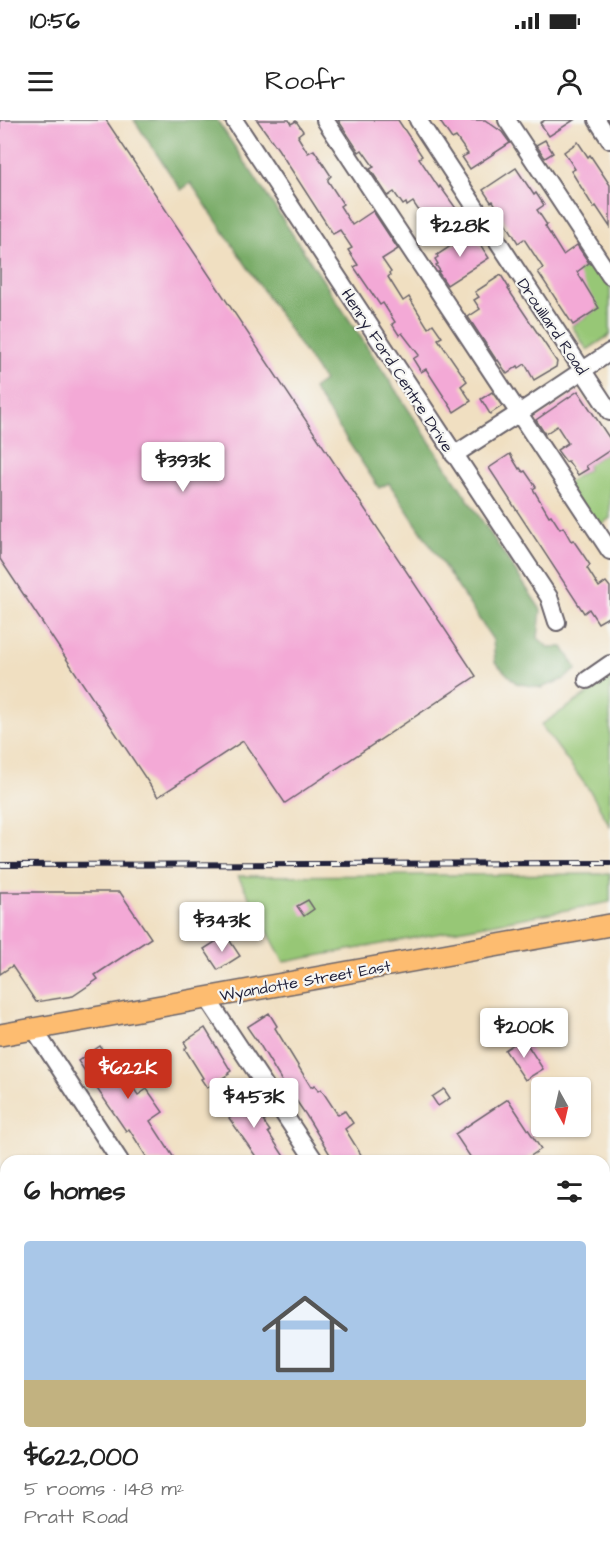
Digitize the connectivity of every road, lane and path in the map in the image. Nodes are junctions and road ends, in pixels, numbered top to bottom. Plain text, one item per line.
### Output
1 (234, 120) edge
2 (325, 120) edge
3 (418, 120) edge
4 (507, 120) edge
5 (597, 120) edge
6 (610, 140) edge
7 (610, 276) edge
8 (610, 352) edge
9 (583, 371) junction
10 (610, 412) edge
11 (519, 413) junction
12 (454, 454) junction
13 (610, 551) edge
14 (557, 622) dead end
15 (610, 664) edge
16 (586, 680) dead end
17 (610, 925) edge
18 (207, 998) junction
19 (34, 1029) junction
20 (0, 1035) edge
21 (116, 1155) edge
22 (311, 1155) edge

1 - 12 street, Henry Ford Centre Drive
2 - 11 street
3 - 9 street, Drouillard Road
4 - 7 street
5 - 6 street
8 - 9 street
9 - 10 street, Drouillard Road
9 - 11 street
11 - 12 street
11 - 13 street
12 - 14 street, Henry Ford Centre Drive
15 - 16 street
17 - 18 main road, Wyandotte Street East
18 - 19 main road, Wyandotte Street East
18 - 22 street
19 - 20 main road, Wyandotte Street East
19 - 21 street

